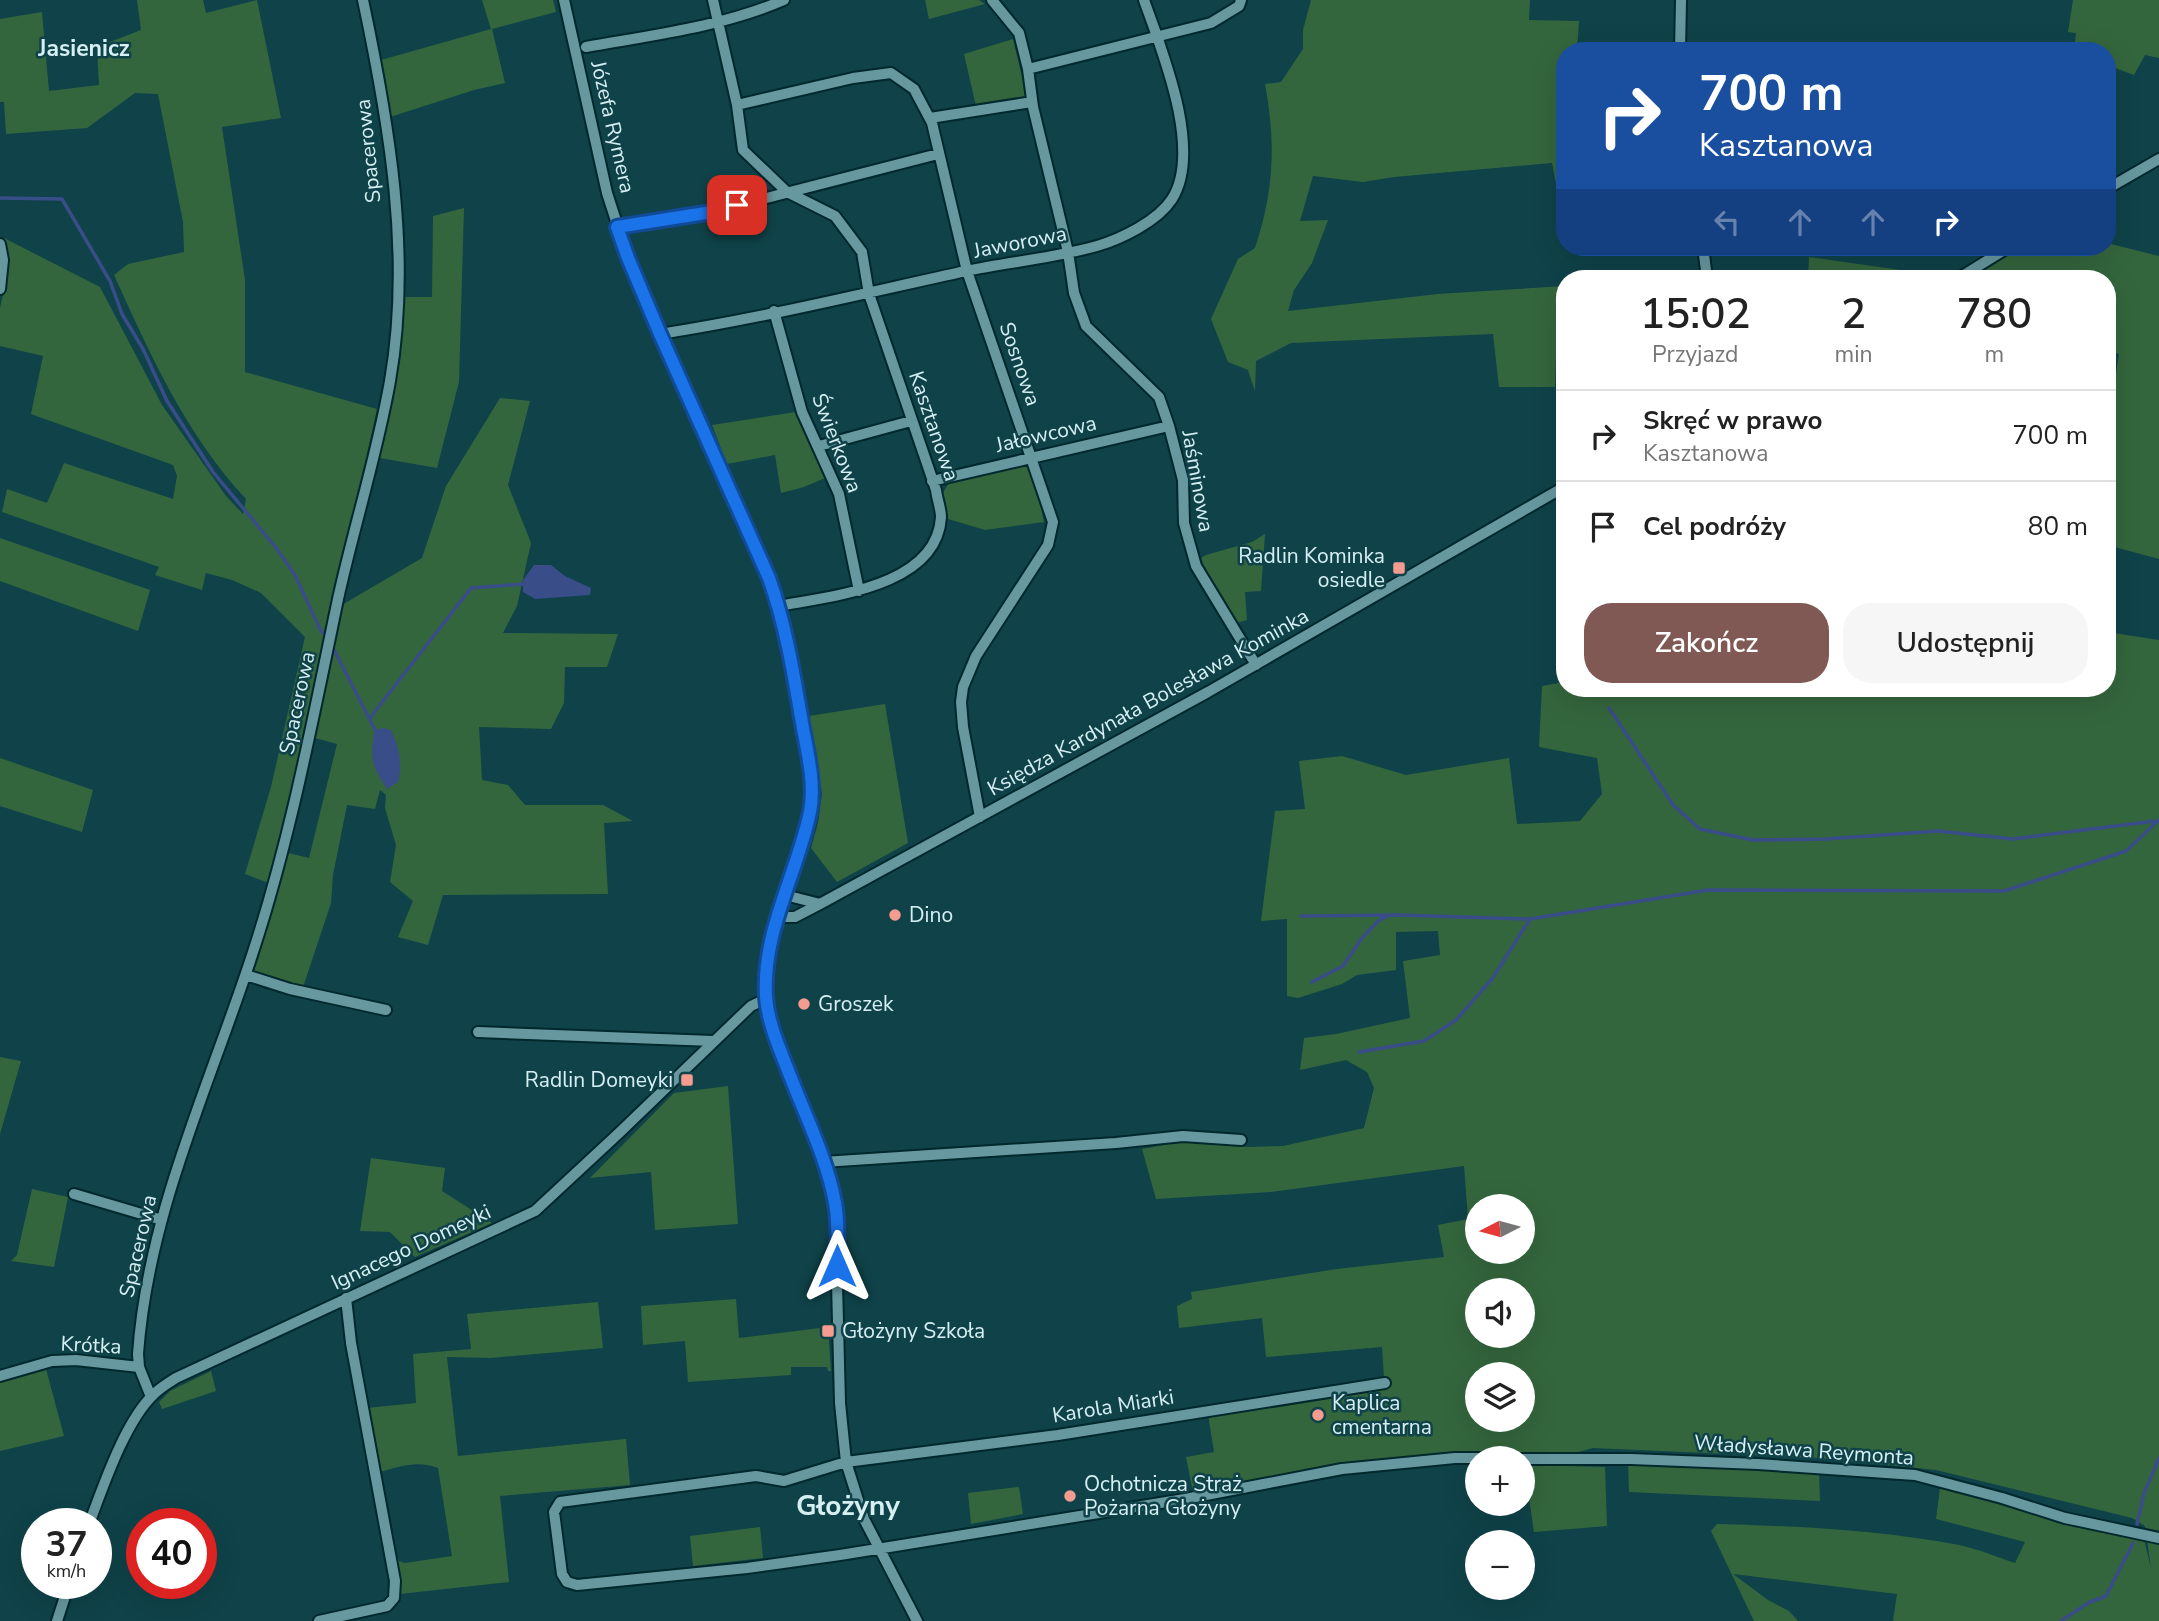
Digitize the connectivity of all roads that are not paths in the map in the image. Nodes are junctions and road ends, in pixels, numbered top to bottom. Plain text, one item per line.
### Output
1 (363, 0) edge
2 (564, 0) edge
3 (713, 0) edge
4 (784, 0) edge
5 (1144, 0) edge
6 (1241, 0) edge
7 (1681, 0) edge
8 (994, 1) edge
9 (718, 23) junction
10 (1157, 38) junction
11 (1680, 42) edge
12 (586, 47) dead end
13 (1028, 69) junction
14 (1032, 102) junction
15 (737, 105) junction
16 (930, 118) junction
17 (938, 154) junction
18 (2159, 159) edge
19 (2116, 184) edge
20 (788, 192) junction
21 (617, 227) junction
22 (0, 244) edge
23 (1068, 252) junction
24 (1994, 256) edge
25 (1972, 270) edge
26 (967, 271) junction
27 (0, 289) edge
28 (869, 294) junction
29 (774, 311) junction
30 (660, 334) junction
31 (911, 421) junction
32 (1169, 426) junction
33 (818, 446) junction
34 (1031, 456) junction
35 (932, 481) junction
36 (1556, 491) edge
37 (859, 591) junction
38 (779, 606) junction
39 (1256, 665) junction
40 (979, 817) junction
41 (785, 895) junction
42 (820, 904) junction
43 (778, 917) junction
44 (246, 975) junction
45 (766, 999) junction
46 (386, 1010) dead end
47 (478, 1032) dead end
48 (713, 1041) junction
49 (1241, 1140) dead end
50 (823, 1162) junction
51 (74, 1195) dead end
52 (162, 1220) junction
53 (346, 1298) junction
54 (139, 1367) junction
55 (0, 1376) edge
56 (1385, 1383) dead end
57 (151, 1397) junction
58 (1465, 1458) edge
59 (1535, 1459) edge
60 (846, 1462) junction
61 (95, 1508) edge
62 (2159, 1538) edge
63 (878, 1549) junction
64 (64, 1599) edge
65 (57, 1621) edge
66 (319, 1621) edge
67 (917, 1621) edge

1 - 44 street, Spacerowa
2 - 21 street, Józefa Rymera
3 - 9 street, Kasztanowa
4 - 9 street
5 - 10 street, Jaworowa
6 - 10 street
7 - 11 street
8 - 13 street, Jaśminowa
9 - 12 street
9 - 15 street, Kasztanowa
10 - 13 street
10 - 23 street, Jaworowa
13 - 14 street, Jaśminowa
14 - 16 street
14 - 23 street, Jaśminowa
15 - 16 street, Sosnowa
15 - 20 street, Kasztanowa
16 - 17 street, Sosnowa
17 - 20 street
17 - 26 street, Sosnowa
18 - 19 street
20 - 21 street
20 - 28 street, Kasztanowa
21 - 30 street, Józefa Rymera
22 - 27 street
23 - 26 street, Jaworowa
23 - 32 street, Jaśminowa
24 - 25 street
26 - 28 street, Jaworowa
26 - 34 street, Sosnowa
28 - 29 street, Jaworowa
28 - 31 street, Kasztanowa
29 - 30 street, Jaworowa
29 - 33 street, Świerkowa
30 - 38 street, Józefa Rymera
31 - 33 street
31 - 35 street, Kasztanowa
32 - 34 street, Jałowcowa
32 - 39 street, Jaśminowa
33 - 37 street, Świerkowa
34 - 35 street, Jałowcowa
34 - 40 street, Sosnowa
35 - 37 street, Kasztanowa
36 - 39 street, Księdza Kardynała Bolesława Kominka
37 - 38 street, Kasztanowa
38 - 41 street, Józefa Rymera
39 - 40 street, Księdza Kardynała Bolesława Kominka
40 - 42 street, Księdza Kardynała Bolesława Kominka
41 - 42 street
41 - 43 street, Józefa Rymera
42 - 43 street, Księdza Kardynała Bolesława Kominka
43 - 45 street, Józefa Rymera
44 - 46 street
44 - 52 street, Spacerowa
45 - 48 street, Ignacego Domeyki
45 - 50 street, Józefa Rymera
47 - 48 street
48 - 53 street, Ignacego Domeyki
49 - 50 street
50 - 60 street, Józefa Rymera
51 - 52 street
52 - 54 street, Spacerowa
53 - 57 street, Ignacego Domeyki
53 - 66 street
54 - 55 street, Krótka
54 - 57 street, Spacerowa
56 - 60 street, Karola Miarki
57 - 61 street, Ignacego Domeyki
58 - 63 street
59 - 62 street, Władysława Reymonta
60 - 63 street, Józefa Rymera
60 - 63 street, Karola Miarki
63 - 67 street, Józefa Rymera
64 - 65 street

